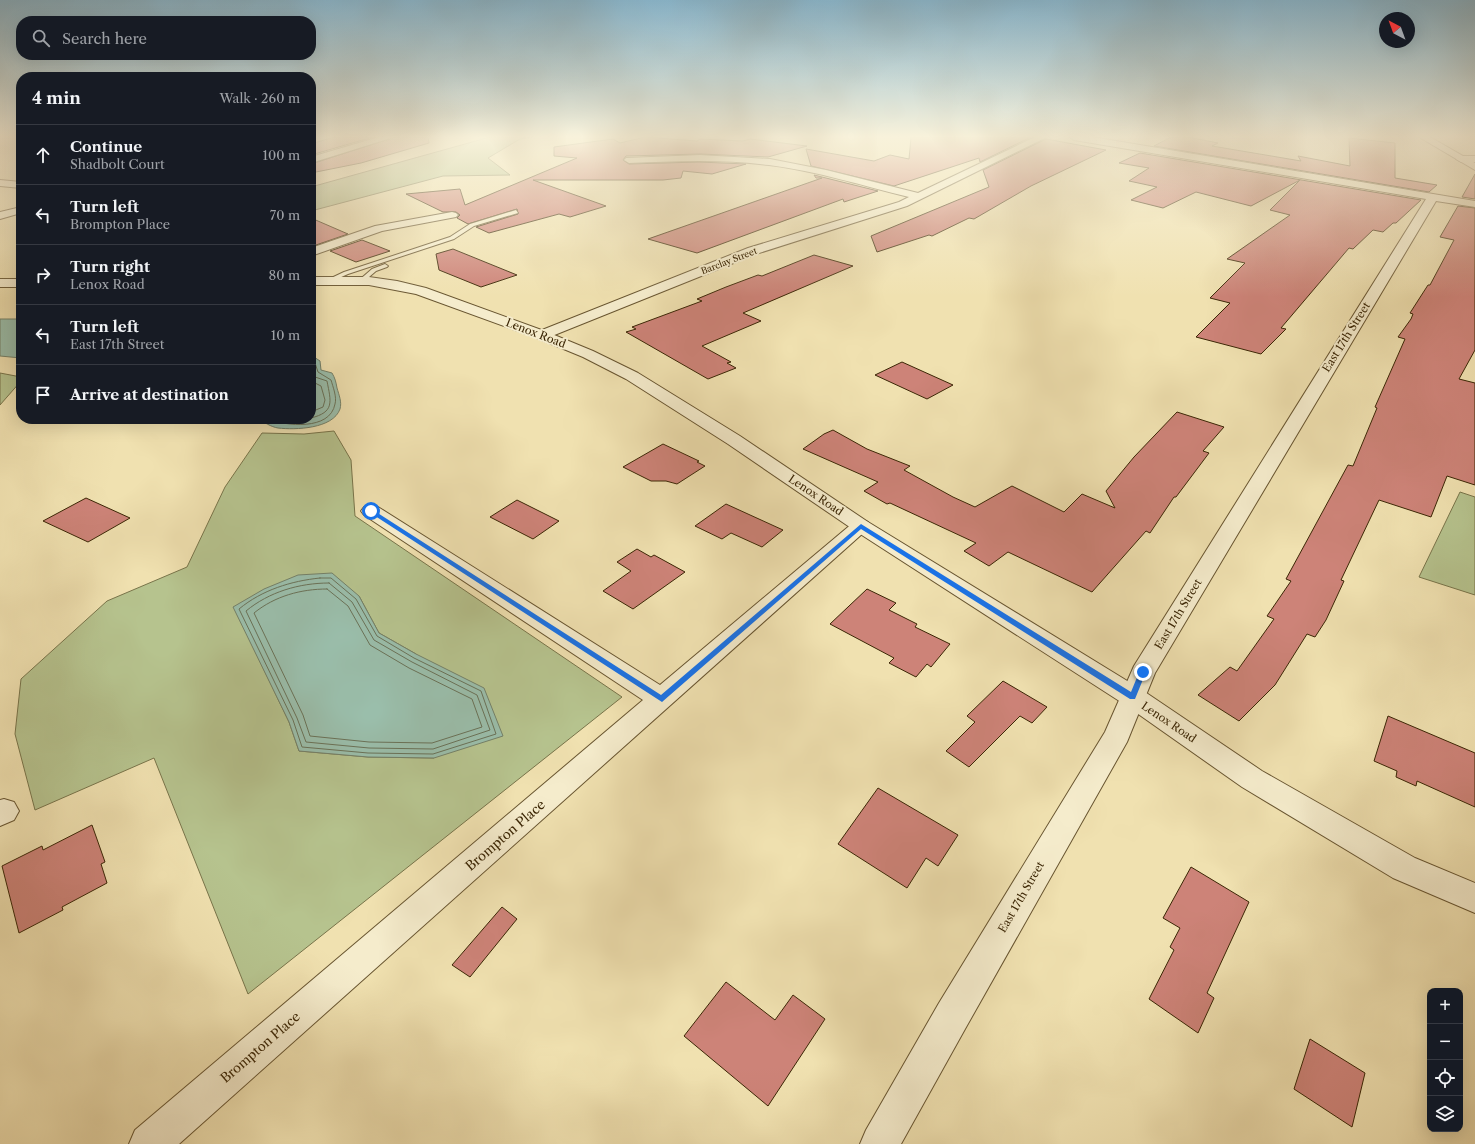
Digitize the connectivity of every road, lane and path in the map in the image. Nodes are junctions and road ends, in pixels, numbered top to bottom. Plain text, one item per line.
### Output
1 (894, 190) edge
2 (931, 190) edge
3 (1387, 190) edge
4 (919, 196) junction
5 (1432, 198) junction
6 (1475, 204) edge
7 (16, 211) edge
8 (516, 212) dead end
9 (452, 215) dead end
10 (0, 216) edge
11 (436, 244) junction
12 (316, 250) edge
13 (380, 261) junction
14 (396, 262) junction
15 (319, 281) edge
16 (360, 282) junction
17 (0, 283) edge
18 (16, 283) edge
19 (542, 335) junction
20 (371, 511) dead end
21 (861, 526) junction
22 (1133, 697) junction
23 (662, 699) junction
24 (1475, 898) edge
25 (149, 1144) edge
26 (880, 1144) edge

1 - 4 street
2 - 4 street, Barclay Street
3 - 5 street
4 - 19 street, Barclay Street
5 - 6 street
5 - 22 street, East 17th Street
7 - 10 street
8 - 11 lane
9 - 12 street
11 - 13 lane
11 - 14 lane
13 - 14 lane
13 - 15 lane
14 - 16 lane
15 - 16 street, Lenox Road
16 - 19 street, Lenox Road
17 - 18 street
19 - 21 street, Lenox Road
20 - 23 street
21 - 22 street, Lenox Road
21 - 23 street, Brompton Place
22 - 24 street, Lenox Road
22 - 26 street, East 17th Street
23 - 25 street, Brompton Place

